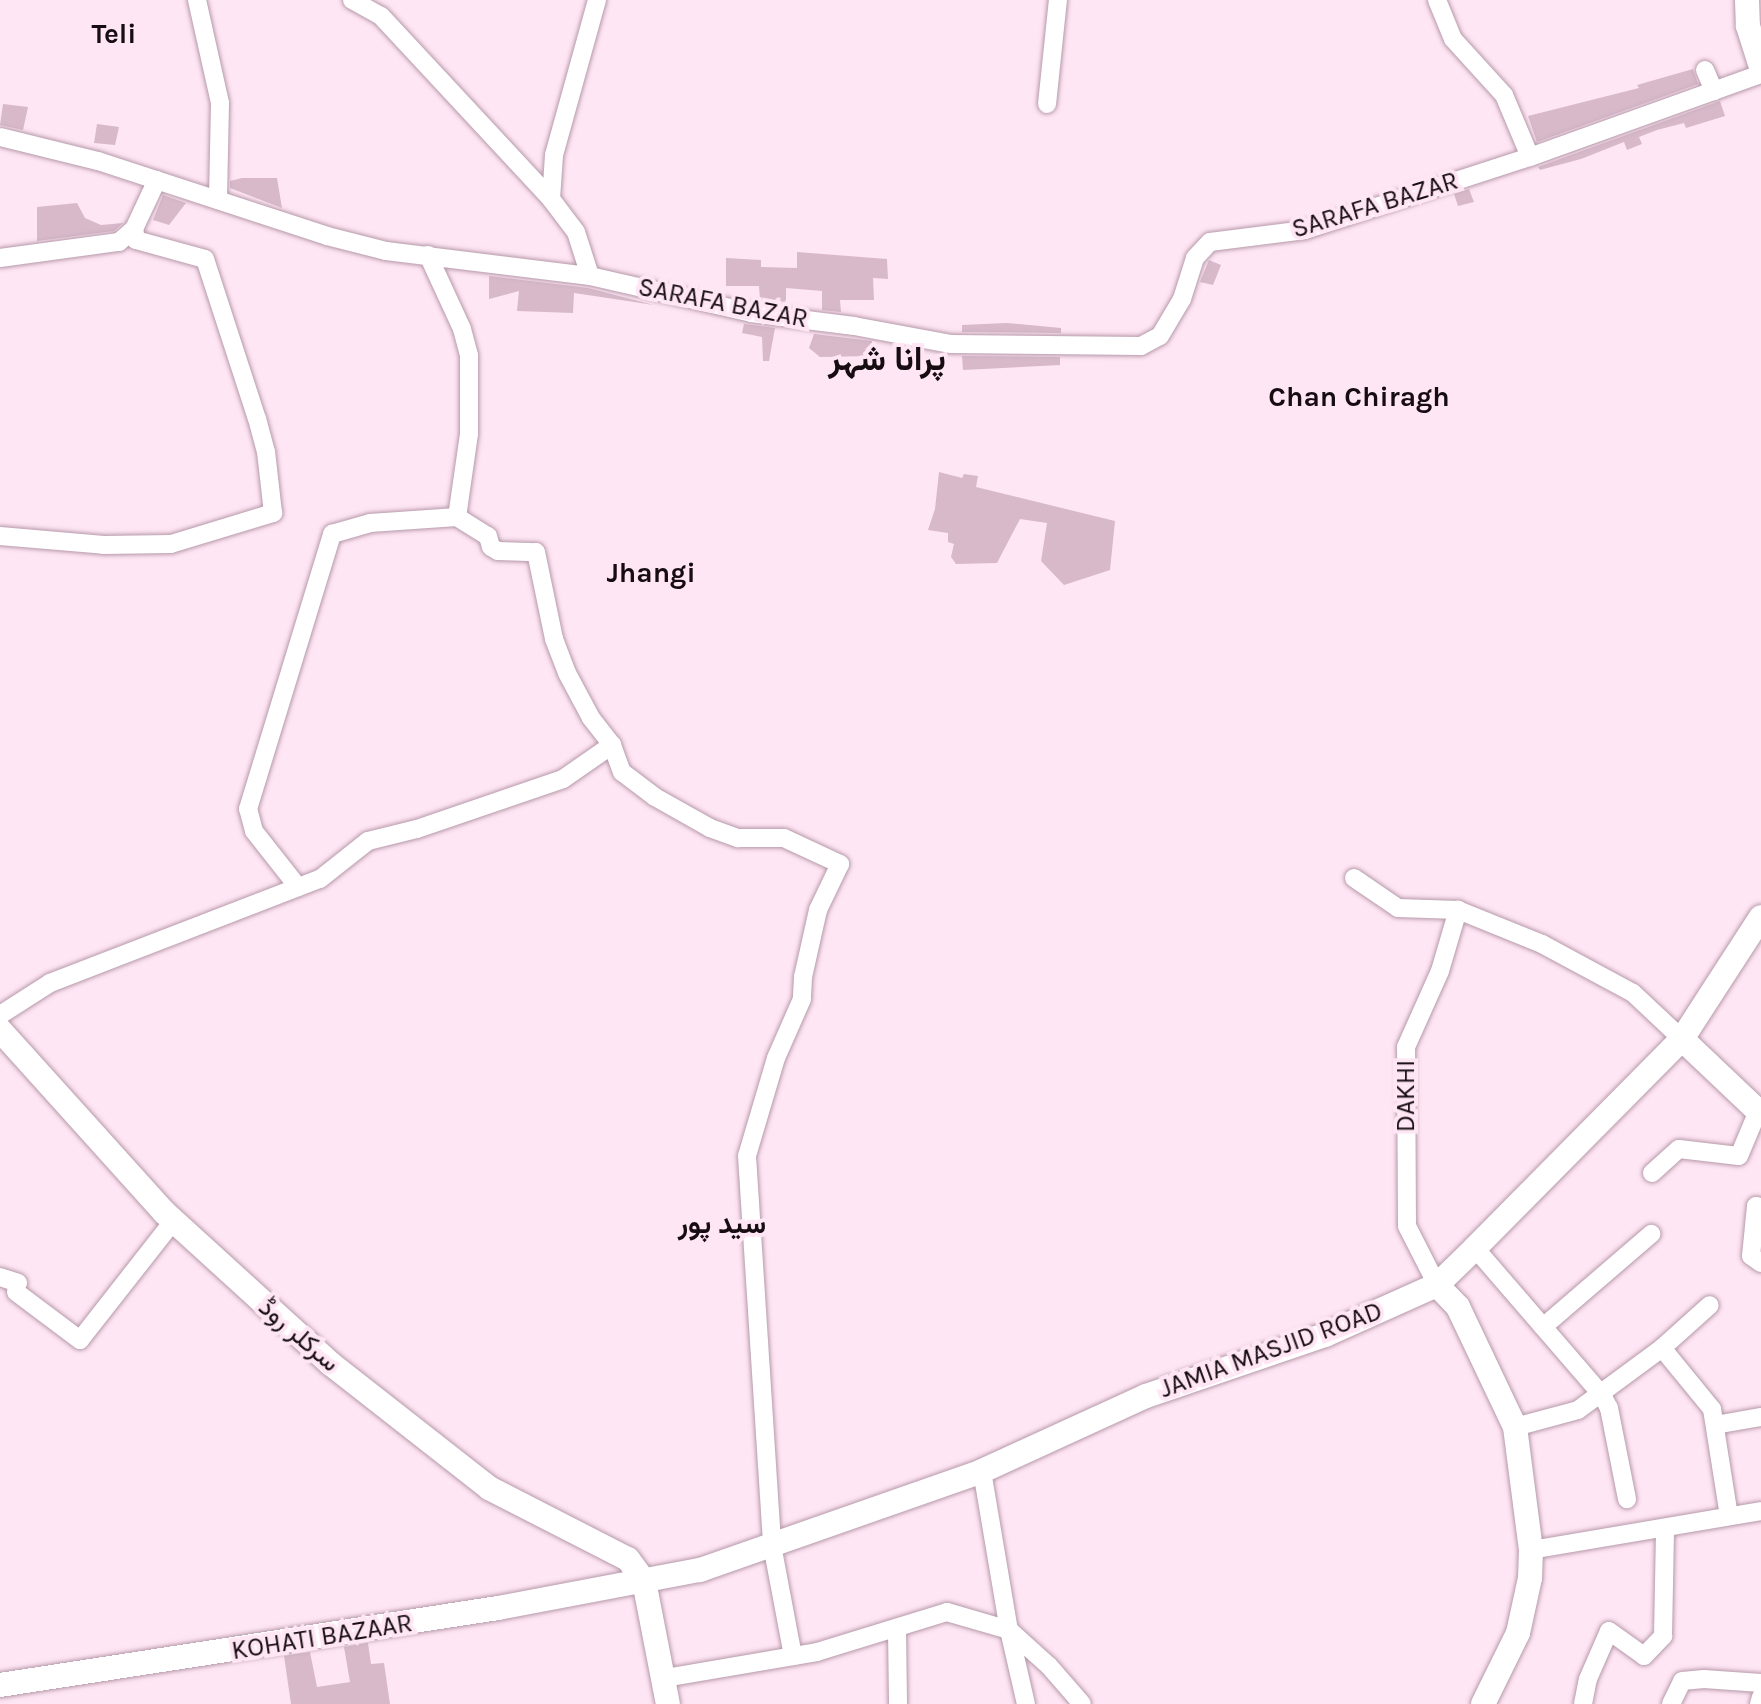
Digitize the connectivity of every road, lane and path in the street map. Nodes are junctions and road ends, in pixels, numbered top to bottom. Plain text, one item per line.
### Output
1 (197, 0) edge
2 (352, 0) edge
3 (597, 0) edge
4 (1058, 0) edge
5 (1437, 0) edge
6 (1747, 0) edge
7 (1761, 67) edge
8 (1705, 70) dead end
9 (1761, 74) edge
10 (1714, 91) junction
11 (1047, 104) dead end
12 (0, 137) edge
13 (1530, 157) junction
14 (157, 180) junction
15 (551, 199) junction
16 (218, 200) junction
17 (134, 229) junction
18 (428, 255) junction
19 (0, 258) edge
20 (590, 276) junction
21 (457, 517) junction
22 (0, 536) edge
23 (612, 745) junction
24 (1354, 878) dead end
25 (298, 887) junction
26 (1458, 910) junction
27 (1761, 917) edge
28 (0, 1015) edge
29 (0, 1030) edge
30 (1682, 1039) junction
31 (1759, 1112) edge
32 (1652, 1173) dead end
33 (1761, 1207) edge
34 (174, 1220) junction
35 (1651, 1234) dead end
36 (1475, 1248) junction
37 (1761, 1263) edge
38 (11, 1284) edge
39 (1437, 1285) junction
40 (1710, 1305) dead end
41 (1543, 1327) junction
42 (1662, 1348) junction
43 (1602, 1395) junction
44 (1761, 1417) edge
45 (1715, 1425) junction
46 (1515, 1427) junction
47 (982, 1471) junction
48 (1627, 1499) dead end
49 (1761, 1511) edge
50 (1729, 1516) junction
51 (1665, 1528) junction
52 (772, 1545) junction
53 (1531, 1550) junction
54 (644, 1581) junction
55 (1009, 1630) junction
56 (892, 1631) junction
57 (793, 1656) junction
58 (665, 1678) junction
59 (1761, 1683) edge
60 (0, 1685) edge
61 (1761, 1697) edge
62 (668, 1704) edge
63 (890, 1704) edge
64 (898, 1704) edge
65 (1026, 1704) edge
66 (1082, 1704) edge
67 (1483, 1704) edge
68 (1583, 1704) edge
69 (1671, 1704) edge
70 (1759, 1704) edge

1 - 16 street
2 - 15 street
3 - 15 street
4 - 11 street
5 - 13 street
6 - 7 street
8 - 10 street
9 - 10 street, SARAFA BAZAR
10 - 13 street, SARAFA BAZAR
12 - 14 street, SARAFA BAZAR
13 - 20 street, SARAFA BAZAR
14 - 16 street, SARAFA BAZAR
14 - 17 street
15 - 20 street
16 - 18 street, SARAFA BAZAR
17 - 19 street
17 - 22 street
18 - 20 street, SARAFA BAZAR
18 - 21 street
21 - 23 street
21 - 25 street
23 - 25 street
23 - 52 street
24 - 26 street
25 - 28 street
26 - 30 street
26 - 39 street, DAKHI
27 - 30 street, JAMIA MASJID ROAD
29 - 34 street, سرکلر روڈ
30 - 31 street
30 - 36 street, JAMIA MASJID ROAD
31 - 32 street
33 - 37 street
34 - 38 street
34 - 54 street, سرکلر روڈ
35 - 41 street
36 - 39 street, JAMIA MASJID ROAD
36 - 41 street
39 - 46 street
39 - 47 street, JAMIA MASJID ROAD
40 - 42 street
41 - 43 street
42 - 43 street
42 - 45 street
43 - 46 street
43 - 48 street
44 - 45 street
45 - 50 street
46 - 53 street
47 - 52 street, JAMIA MASJID ROAD
47 - 55 street
49 - 50 street
50 - 51 street
51 - 53 street
51 - 68 street
52 - 54 street, JAMIA MASJID ROAD
52 - 57 street
53 - 67 street
54 - 58 street
54 - 60 street, KOHATI BAZAAR
55 - 56 street
55 - 65 street
55 - 66 street
56 - 57 street
56 - 63 street
56 - 64 street
57 - 58 street
58 - 62 street
59 - 69 street
61 - 70 street

